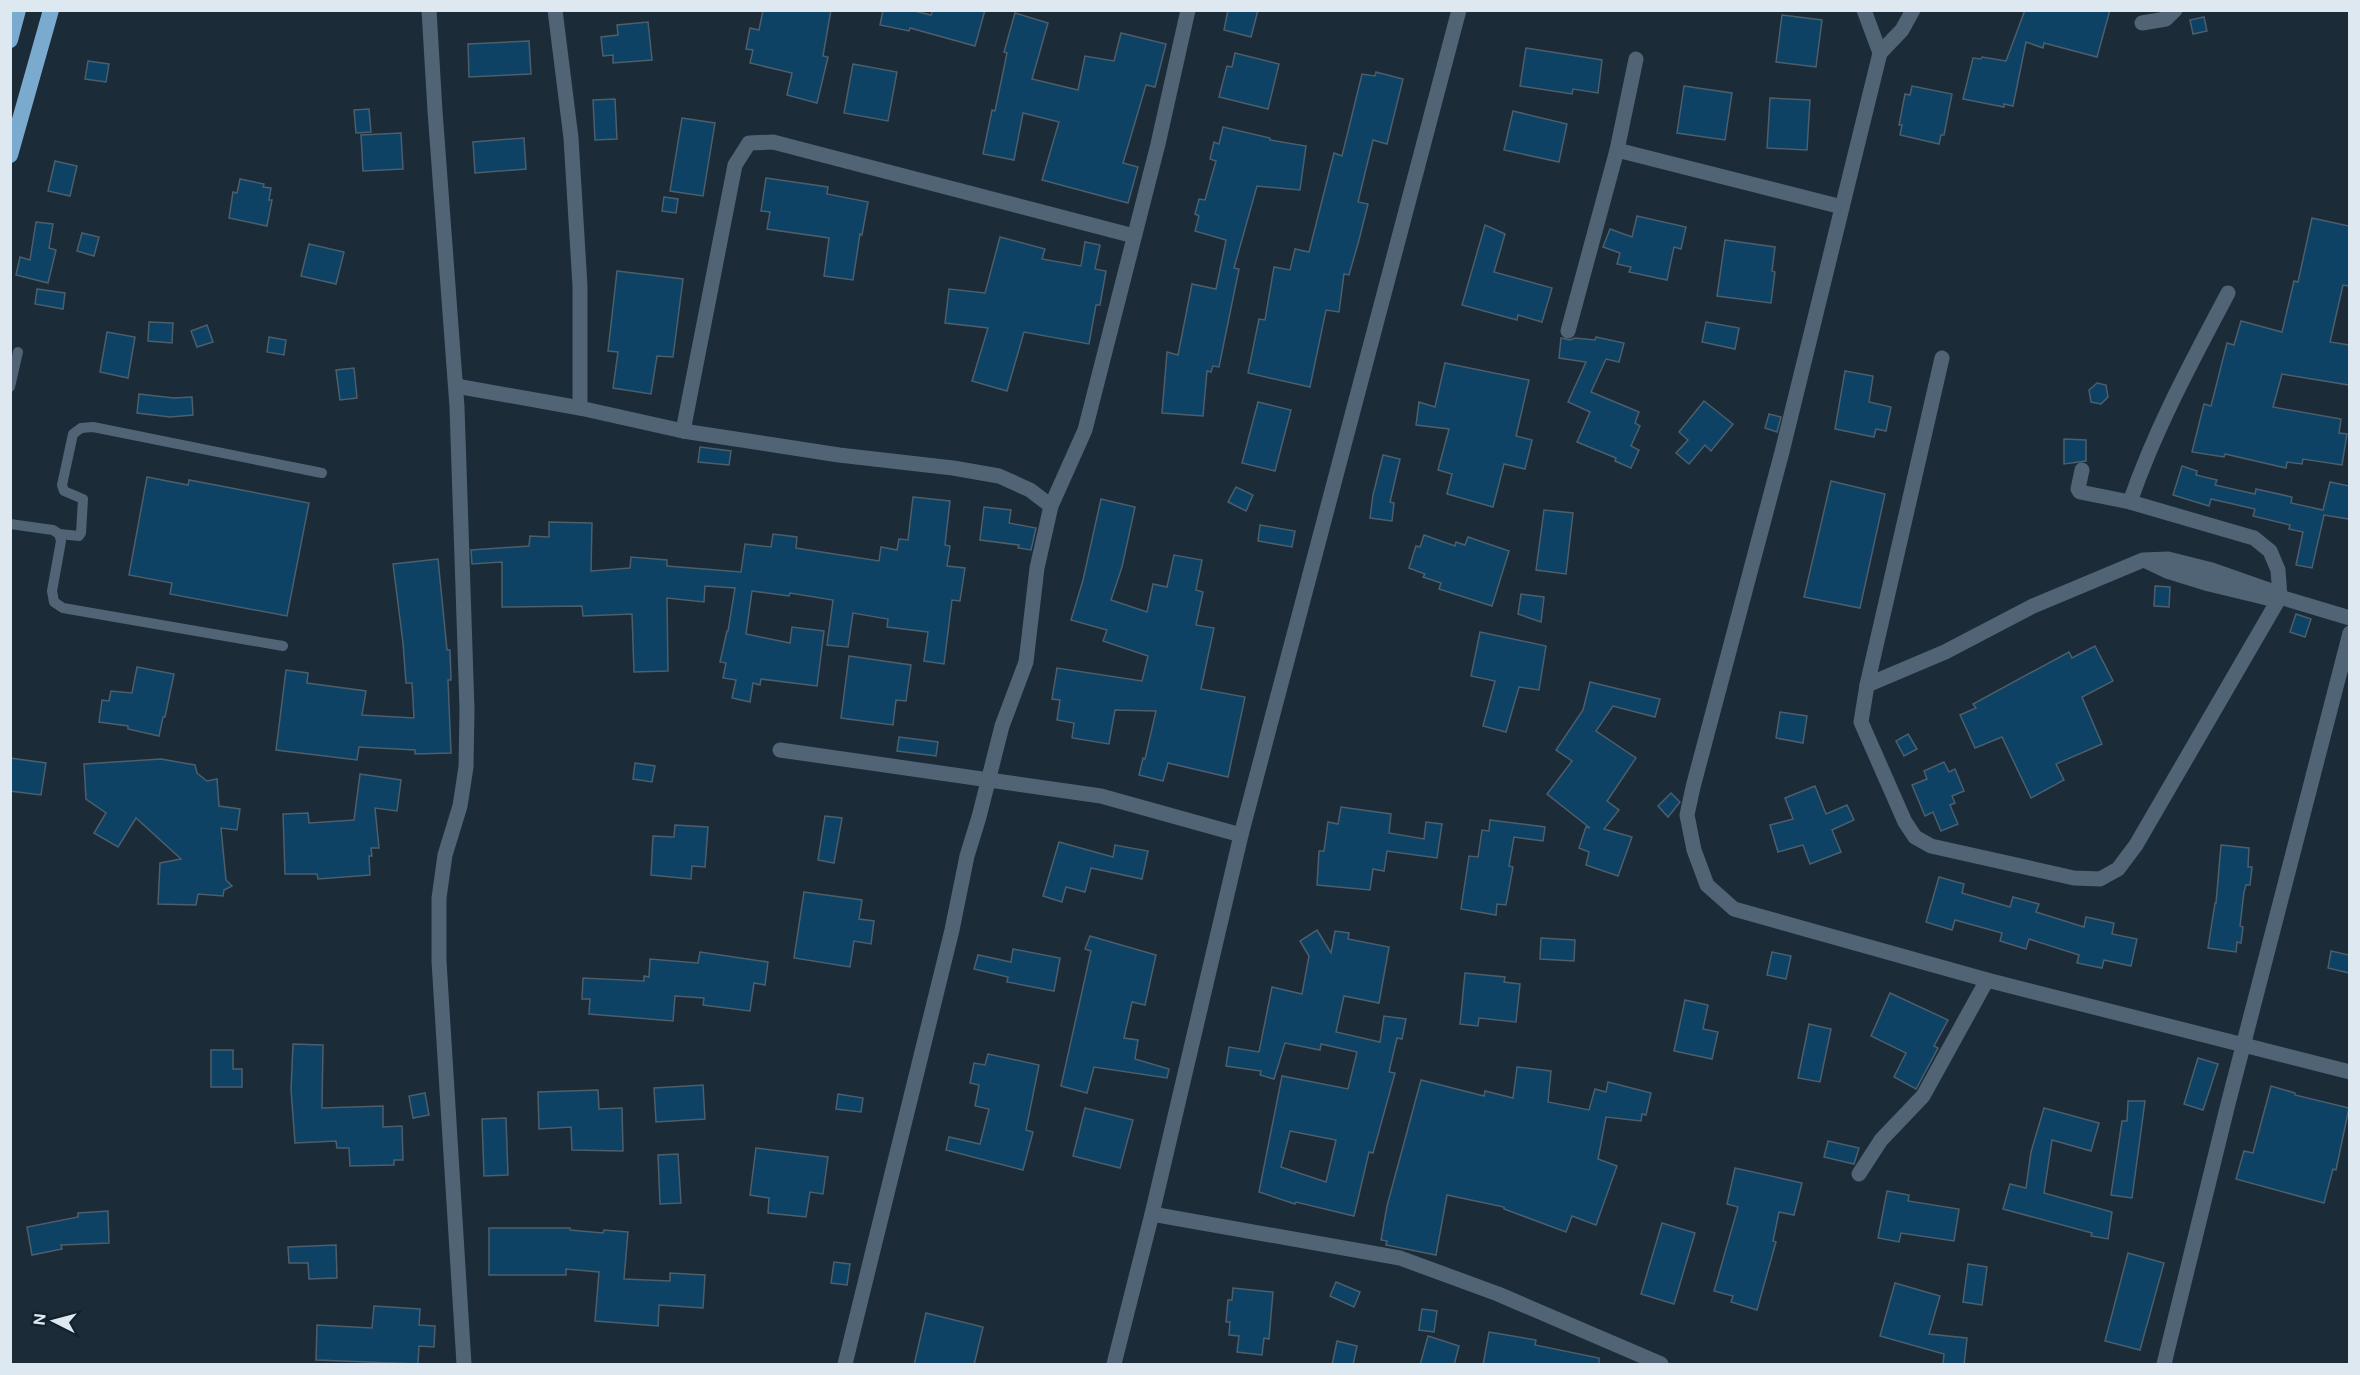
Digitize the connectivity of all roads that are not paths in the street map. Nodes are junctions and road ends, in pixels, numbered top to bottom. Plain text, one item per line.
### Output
1 (18, 10) edge
2 (51, 10) edge
3 (429, 10) edge
4 (555, 10) edge
5 (1188, 10) edge
6 (1864, 10) edge
7 (1913, 10) edge
8 (2175, 10) edge
9 (1454, 12) edge
10 (2142, 23) dead end
11 (10, 40) edge
12 (1880, 53) junction
13 (1636, 59) dead end
14 (1617, 150) junction
15 (10, 155) edge
16 (1842, 207) junction
17 (1134, 236) junction
18 (2228, 293) dead end
19 (1568, 332) dead end
20 (18, 352) dead end
21 (1942, 358) dead end
22 (456, 386) junction
23 (10, 387) edge
24 (580, 408) junction
25 (683, 431) junction
26 (2082, 470) dead end
27 (322, 473) dead end
28 (2130, 502) junction
29 (1051, 506) junction
30 (10, 524) edge
31 (59, 534) junction
32 (2277, 597) junction
33 (2349, 618) edge
34 (2349, 633) edge
35 (284, 646) dead end
36 (1867, 685) junction
37 (780, 750) dead end
38 (988, 781) junction
39 (1241, 835) junction
40 (1988, 980) junction
41 (2243, 1045) junction
42 (2349, 1072) edge
43 (1860, 1174) dead end
44 (1152, 1214) junction
45 (464, 1365) edge
46 (845, 1365) edge
47 (1114, 1365) edge
48 (1661, 1365) edge
49 (2164, 1365) edge

1 - 11 highway
2 - 15 highway
3 - 22 street
4 - 24 street
5 - 17 street
6 - 12 street
7 - 12 street
8 - 10 street
9 - 39 street
12 - 16 street
13 - 14 street
14 - 16 street
14 - 19 street
16 - 40 street
17 - 25 street
17 - 29 street
18 - 28 street
20 - 23 lane
21 - 36 street
22 - 24 street
22 - 45 street
24 - 25 street
25 - 29 street
26 - 28 street
27 - 31 lane
28 - 32 street
29 - 38 street
30 - 31 lane
31 - 35 lane
32 - 33 street
32 - 36 street
32 - 36 street
34 - 41 street
37 - 38 street
38 - 39 street
38 - 46 street
39 - 44 street
40 - 41 street
40 - 43 street
41 - 42 street
41 - 49 street
44 - 47 street
44 - 48 street

